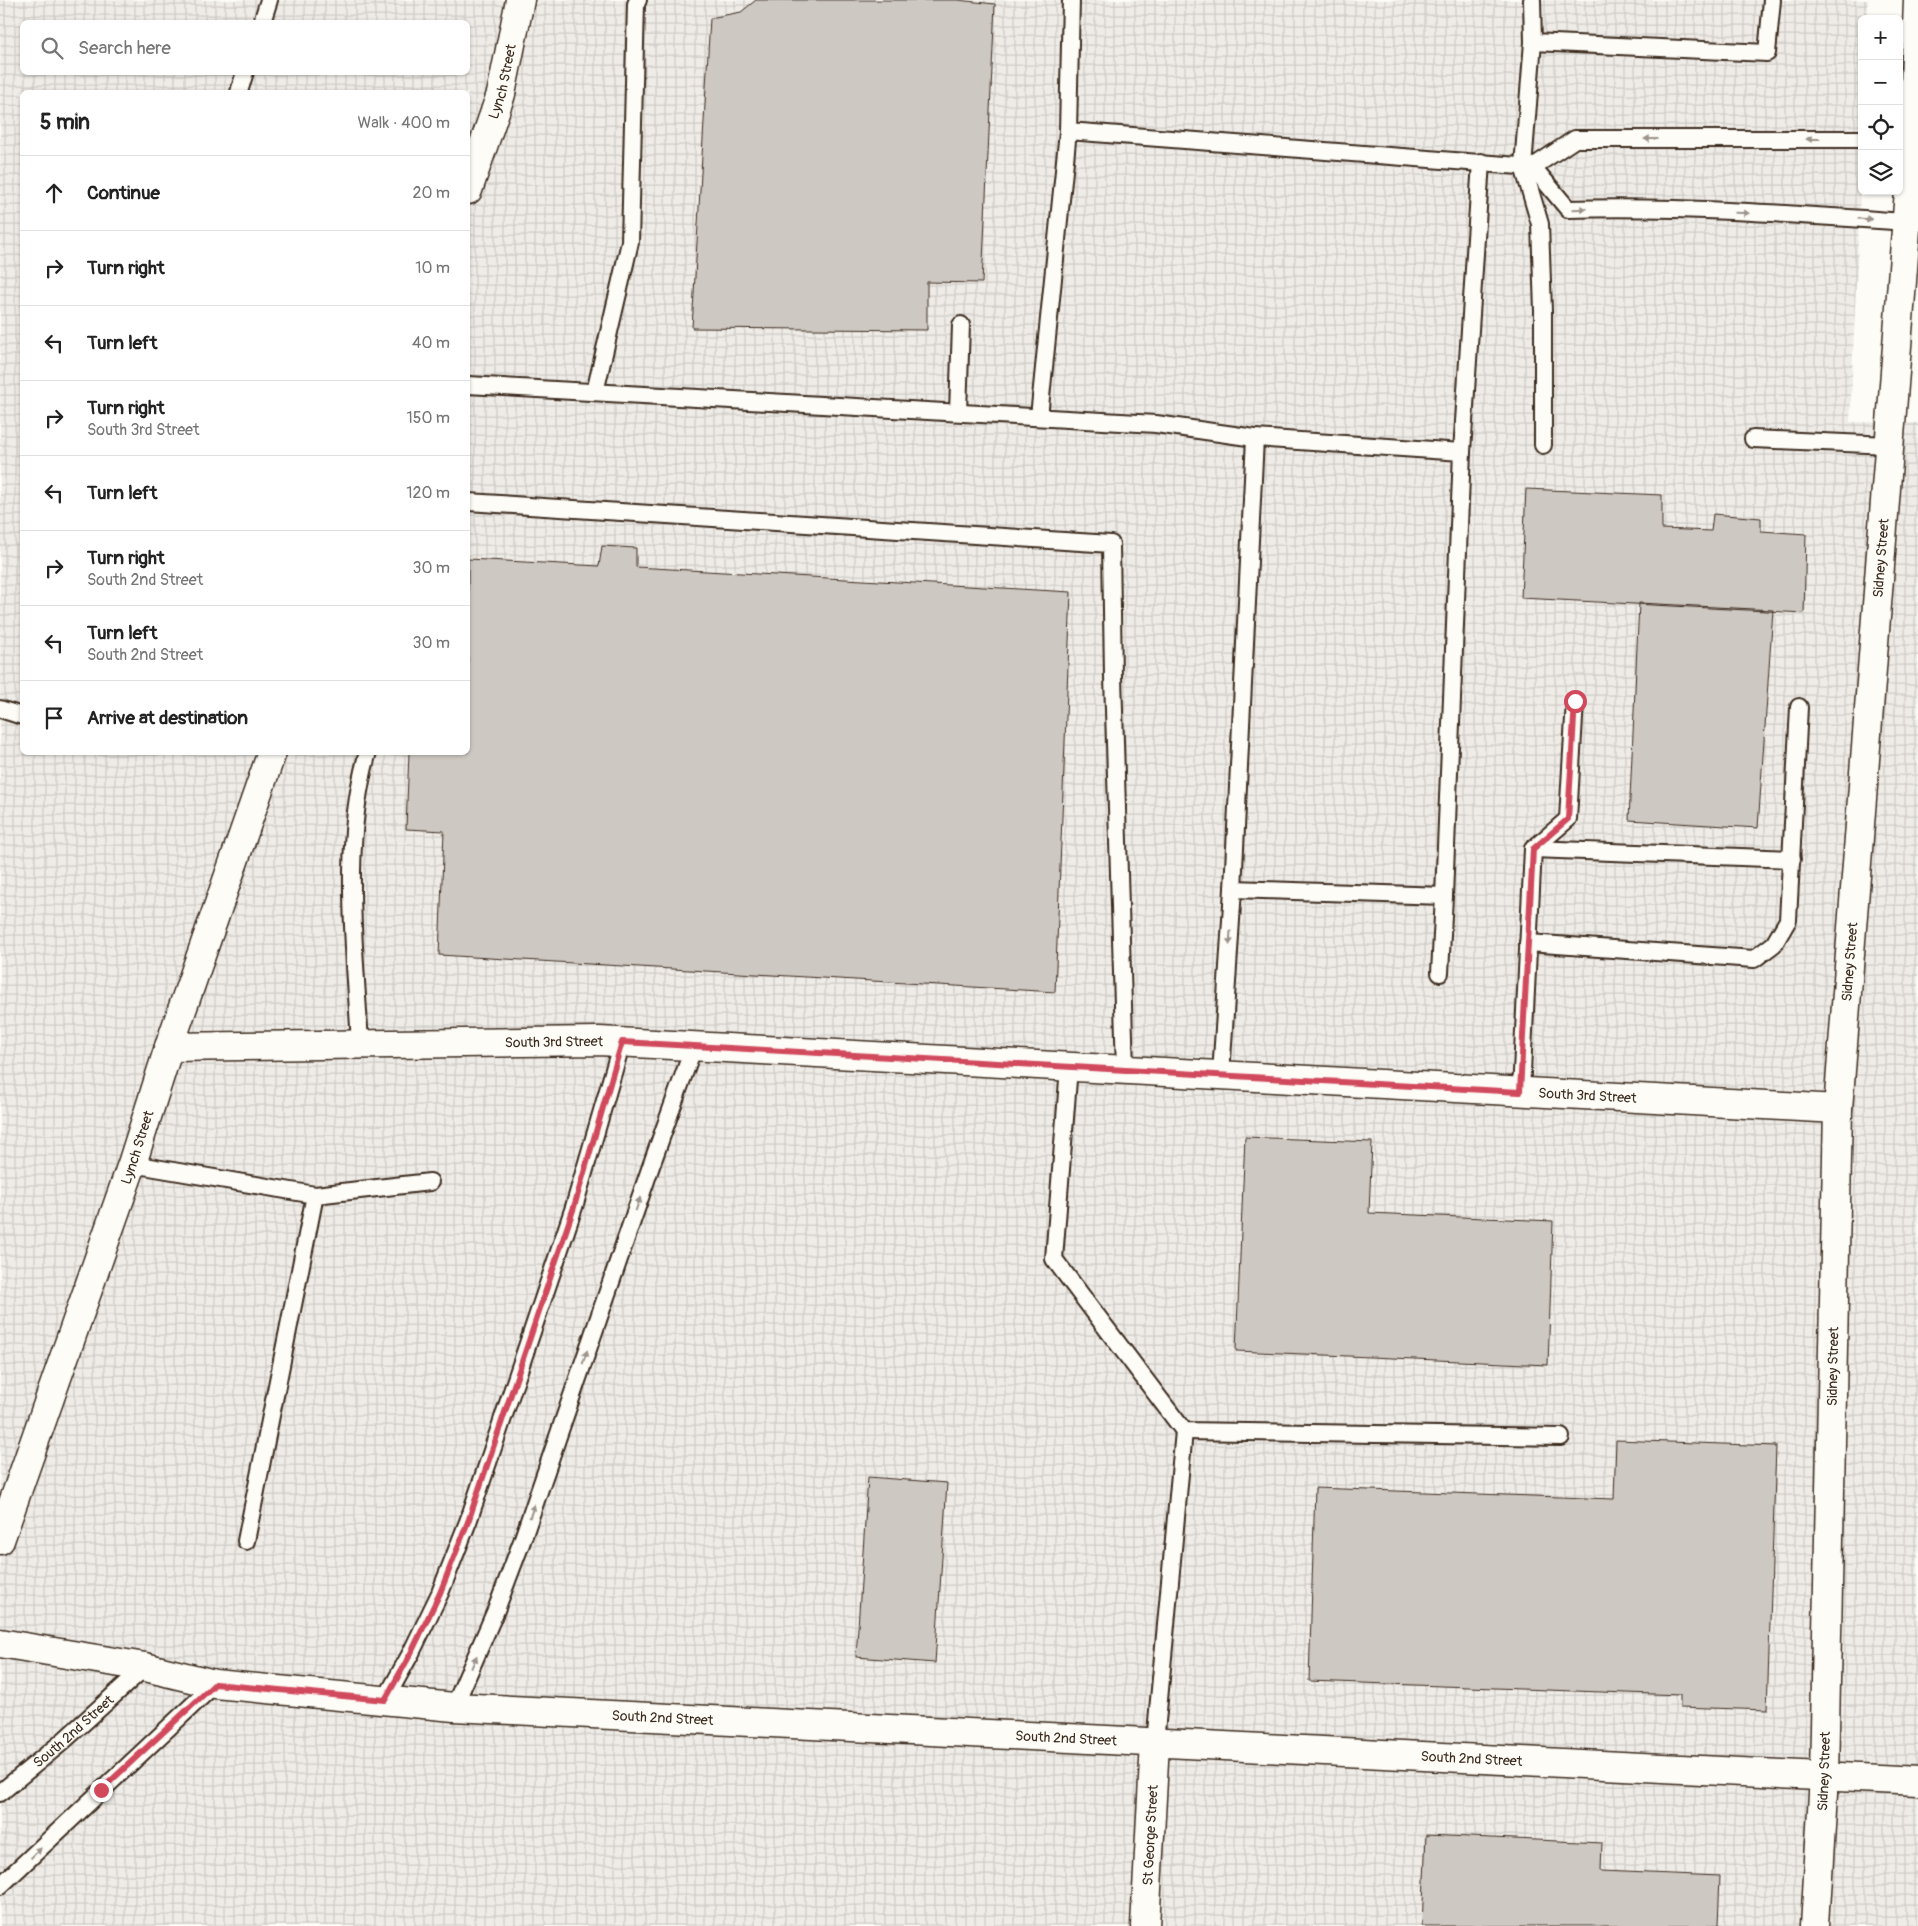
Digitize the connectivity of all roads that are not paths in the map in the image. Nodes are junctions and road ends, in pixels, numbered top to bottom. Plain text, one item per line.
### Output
1 (269, 0) edge
2 (520, 0) edge
3 (638, 0) edge
4 (1071, 0) edge
5 (1532, 0) edge
6 (1772, 0) edge
7 (1918, 0) edge
8 (263, 20) edge
9 (1533, 42) junction
10 (244, 75) edge
11 (239, 90) edge
12 (1068, 131) junction
13 (1858, 139) edge
14 (1906, 139) edge
15 (1481, 162) junction
16 (1528, 166) junction
17 (470, 184) edge
18 (1906, 222) junction
19 (961, 325) dead end
20 (470, 384) edge
21 (595, 392) junction
22 (958, 412) junction
23 (1039, 417) junction
24 (1255, 438) junction
25 (1753, 438) dead end
26 (1543, 445) dead end
27 (1889, 445) junction
28 (1462, 452) junction
29 (470, 502) edge
30 (1575, 701) dead end
31 (1799, 707) dead end
32 (0, 709) edge
33 (20, 715) edge
34 (271, 755) edge
35 (367, 755) edge
36 (1533, 849) junction
37 (1792, 858) junction
38 (1233, 889) junction
39 (1444, 896) junction
40 (1528, 943) junction
41 (1440, 973) dead end
42 (622, 1042) junction
43 (360, 1044) junction
44 (694, 1046) junction
45 (169, 1047) junction
46 (1069, 1067) junction
47 (1125, 1070) junction
48 (1221, 1075) junction
49 (1520, 1092) junction
50 (1838, 1109) junction
51 (132, 1164) junction
52 (430, 1182) dead end
53 (315, 1195) junction
54 (1184, 1431) junction
55 (1561, 1436) dead end
56 (0, 1540) edge
57 (246, 1541) dead end
58 (0, 1642) edge
59 (145, 1667) junction
60 (215, 1684) junction
61 (385, 1700) junction
62 (454, 1707) junction
63 (1155, 1743) junction
64 (1824, 1776) junction
65 (1918, 1781) edge
66 (0, 1793) edge
67 (0, 1886) edge
68 (1145, 1926) edge
69 (1814, 1926) edge

1 - 8 lane
2 - 17 street, Lynch Street
3 - 21 lane
4 - 12 lane
5 - 9 lane
6 - 9 lane
7 - 14 street, Sidney Street
9 - 16 lane
10 - 11 lane
12 - 15 lane
12 - 23 lane
13 -> 16 lane
14 - 18 street, Sidney Street
15 - 16 lane
15 - 28 lane
16 -> 18 lane
16 - 26 lane
18 - 27 street, Sidney Street
19 - 22 lane
20 - 21 lane
21 - 22 lane
22 - 23 lane
23 - 24 lane
24 - 28 lane
24 - 38 lane
25 - 27 lane
27 - 50 street, Sidney Street
28 - 39 lane
29 - 47 lane
30 - 36 lane
31 - 37 lane
32 - 33 lane
34 - 45 street, Lynch Street
35 - 43 lane
36 - 37 lane
36 - 40 lane
37 - 40 lane
38 - 39 lane
38 -> 48 lane
39 - 41 lane
40 - 49 lane
42 - 43 street, South 3rd Street
42 - 44 street, South 3rd Street
42 - 61 lane
43 - 45 street, South 3rd Street
44 - 46 street, South 3rd Street
62 -> 44 lane
45 - 51 street, Lynch Street
46 - 47 street, South 3rd Street
46 - 54 lane
47 - 48 street, South 3rd Street
48 - 49 street, South 3rd Street
49 - 50 street, South 3rd Street
50 - 64 street, Sidney Street
51 - 53 lane
51 - 56 street, Lynch Street
52 - 53 lane
53 - 57 lane
54 - 55 lane
54 - 63 lane
58 - 59 street, South 2nd Street
59 - 60 street, South 2nd Street
59 - 66 lane, South 2nd Street
60 - 61 street, South 2nd Street
67 -> 60 lane
61 - 62 street, South 2nd Street
62 - 63 street, South 2nd Street
63 - 64 street, South 2nd Street
63 - 68 street, St George Street
64 - 65 street, South 2nd Street
64 - 69 street, Sidney Street

